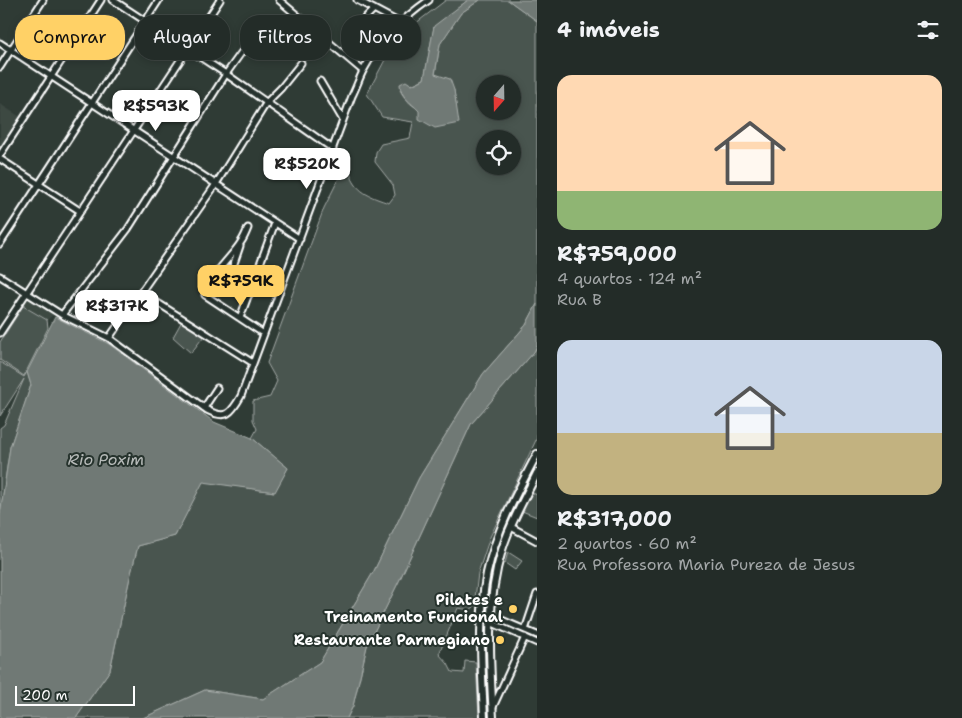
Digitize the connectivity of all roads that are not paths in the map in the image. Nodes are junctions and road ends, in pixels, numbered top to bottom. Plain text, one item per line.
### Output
1 (43, 0) edge
2 (101, 0) edge
3 (113, 0) edge
4 (159, 0) edge
5 (220, 0) edge
6 (279, 0) edge
7 (357, 0) edge
8 (426, 1) edge
9 (374, 9) junction
10 (136, 15) edge
11 (149, 15) edge
12 (210, 15) edge
13 (368, 15) edge
14 (385, 15) edge
15 (409, 15) edge
16 (135, 36) edge
17 (0, 43) edge
18 (11, 50) junction
19 (240, 54) edge
20 (180, 60) edge
21 (206, 60) edge
22 (371, 60) edge
23 (301, 63) dead end
24 (0, 67) edge
25 (363, 71) junction
26 (226, 74) junction
27 (52, 77) junction
28 (320, 81) dead end
29 (91, 102) junction
30 (267, 102) junction
31 (343, 120) junction
32 (133, 129) junction
33 (333, 149) junction
34 (0, 155) edge
35 (175, 156) junction
36 (0, 159) edge
37 (216, 184) junction
38 (39, 185) junction
39 (80, 211) junction
40 (275, 223) junction
41 (248, 228) dead end
42 (300, 239) junction
43 (241, 243) junction
44 (0, 244) edge
45 (216, 274) junction
46 (0, 276) edge
47 (228, 281) junction
48 (142, 292) junction
49 (26, 293) junction
50 (248, 295) junction
51 (62, 314) junction
52 (240, 318) junction
53 (0, 333) edge
54 (264, 334) junction
55 (109, 338) junction
56 (253, 363) junction
57 (217, 388) dead end
58 (204, 408) junction
59 (537, 454) edge
60 (537, 473) edge
61 (511, 527) junction
62 (537, 541) edge
63 (537, 594) edge
64 (490, 619) junction
65 (507, 622) junction
66 (506, 629) junction
67 (525, 630) junction
68 (537, 635) edge
69 (525, 637) junction
70 (537, 643) edge
71 (492, 710) junction
72 (484, 718) edge
73 (492, 718) edge

1 - 18 street
2 - 27 street
3 - 10 street
4 - 11 street
5 - 12 street
6 - 25 street
7 - 9 street
8 - 15 street
9 - 13 street
9 - 14 street
16 - 29 street
17 - 18 street
18 - 24 street
18 - 27 street
19 - 26 street
20 - 32 street
21 - 26 street
22 - 25 street
23 - 30 street
25 - 31 street
26 - 30 street
26 - 35 street
27 - 29 street
27 - 34 street
28 - 31 street
29 - 32 street
29 - 38 street
30 - 33 street
30 - 37 street
31 - 33 street
32 - 35 street
32 - 39 street
33 - 42 street
35 - 37 street
35 - 51 street
36 - 38 street
37 - 40 street
37 - 48 street
38 - 39 street
38 - 44 street
39 - 49 street
40 - 42 street
40 - 50 street
41 - 43 street
42 - 54 street
43 - 45 street
43 - 47 street
45 - 47 street
45 - 52 street
46 - 49 street
47 - 50 street
48 - 55 street
48 - 56 street
49 - 51 street
49 - 53 street
50 - 52 street
51 - 55 street
52 - 54 street
54 - 56 street
55 - 58 street
56 - 58 street
57 - 58 street
59 - 72 main road
60 - 61 main road
61 - 62 street
61 - 64 main road
63 - 67 street
64 - 65 street
64 - 66 street
64 - 71 main road
65 - 66 street
65 - 67 street
66 - 69 street
67 - 68 street
69 - 70 street
69 - 71 street
71 - 73 main road

